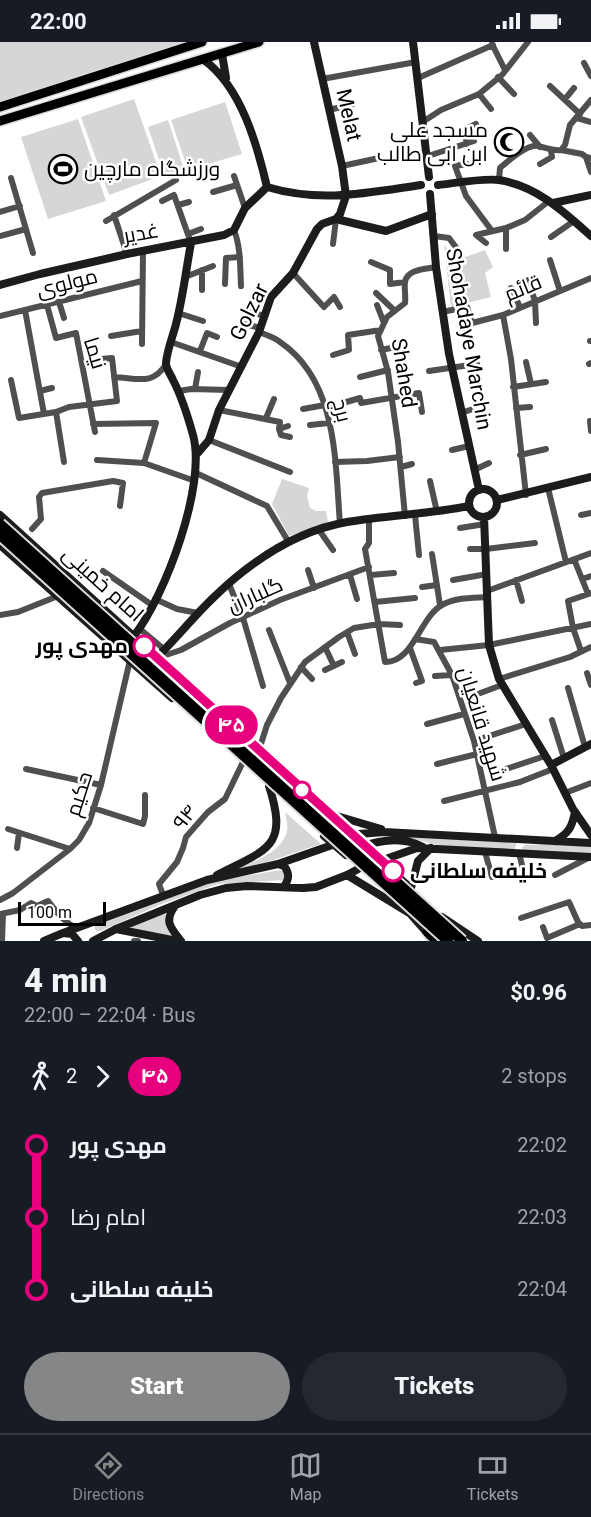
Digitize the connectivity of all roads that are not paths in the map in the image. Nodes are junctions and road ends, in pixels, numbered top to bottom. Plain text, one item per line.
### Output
1 (188, 42) edge
2 (202, 42) edge
3 (259, 42) edge
4 (314, 42) edge
5 (413, 42) edge
6 (528, 42) edge
7 (492, 43) edge
8 (179, 50) junction
9 (222, 54) junction
10 (204, 60) junction
11 (416, 62) junction
12 (584, 63) dead end
13 (505, 70) junction
14 (591, 76) edge
15 (498, 77) junction
16 (418, 78) junction
17 (322, 79) junction
18 (228, 84) junction
19 (550, 86) dead end
20 (574, 88) dead end
21 (53, 89) junction
22 (478, 93) junction
23 (514, 94) dead end
24 (564, 99) junction
25 (591, 100) edge
26 (57, 103) junction
27 (353, 104) dead end
28 (0, 107) edge
29 (491, 109) dead end
30 (329, 110) junction
31 (578, 116) junction
32 (0, 121) edge
33 (424, 122) junction
34 (591, 122) edge
35 (476, 124) dead end
36 (530, 135) dead end
37 (540, 147) junction
38 (561, 150) junction
39 (551, 151) junction
40 (428, 156) junction
41 (379, 158) dead end
42 (589, 158) edge
43 (467, 164) dead end
44 (540, 164) dead end
45 (342, 166) junction
46 (591, 172) edge
47 (234, 176) dead end
48 (429, 177) junction
49 (11, 178) dead end
50 (176, 180) dead end
51 (499, 180) junction
52 (462, 183) junction
53 (237, 185) junction
54 (421, 185) junction
55 (438, 185) junction
56 (267, 187) junction
57 (213, 192) dead end
58 (430, 194) junction
59 (591, 195) edge
60 (346, 196) junction
61 (162, 201) dead end
62 (189, 202) dead end
63 (551, 202) junction
64 (178, 205) junction
65 (20, 206) junction
66 (244, 208) junction
67 (0, 212) edge
68 (189, 212) dead end
69 (432, 214) junction
70 (114, 215) junction
71 (181, 215) junction
72 (336, 219) junction
73 (106, 221) dead end
74 (574, 221) junction
75 (506, 228) junction
76 (26, 229) junction
77 (201, 230) dead end
78 (234, 230) junction
79 (492, 231) junction
80 (0, 236) edge
81 (434, 236) junction
82 (591, 236) edge
83 (550, 237) dead end
84 (190, 238) junction
85 (486, 243) dead end
86 (333, 244) dead end
87 (506, 249) dead end
88 (458, 250) dead end
89 (143, 251) junction
90 (33, 253) dead end
91 (127, 254) junction
92 (240, 257) junction
93 (550, 260) dead end
94 (371, 262) dead end
95 (213, 266) dead end
96 (436, 267) junction
97 (202, 270) junction
98 (293, 273) junction
99 (185, 277) junction
100 (591, 278) edge
101 (528, 280) dead end
102 (142, 281) junction
103 (405, 282) junction
104 (211, 283) dead end
105 (225, 284) dead end
106 (0, 285) edge
107 (241, 286) dead end
108 (511, 288) dead end
109 (560, 291) junction
110 (376, 293) dead end
111 (535, 301) junction
112 (59, 302) junction
113 (47, 305) junction
114 (377, 305) dead end
115 (340, 307) dead end
116 (520, 307) junction
117 (25, 310) junction
118 (243, 310) dead end
119 (395, 311) junction
120 (442, 312) junction
121 (178, 313) junction
122 (503, 315) junction
123 (0, 316) edge
124 (265, 316) junction
125 (64, 318) dead end
126 (203, 321) dead end
127 (536, 323) dead end
128 (244, 324) dead end
129 (382, 327) junction
130 (260, 330) junction
131 (142, 332) junction
132 (111, 336) dead end
133 (218, 337) dead end
134 (171, 342) junction
135 (142, 344) dead end
136 (396, 347) dead end
137 (381, 350) junction
138 (200, 351) junction
139 (333, 355) dead end
140 (101, 359) dead end
141 (525, 362) dead end
142 (166, 364) junction
143 (477, 364) dead end
144 (242, 367) junction
145 (452, 368) junction
146 (388, 369) junction
147 (429, 371) dead end
148 (198, 372) dead end
149 (114, 377) junction
150 (360, 377) dead end
151 (11, 380) dead end
152 (546, 382) dead end
153 (531, 384) junction
154 (513, 387) junction
155 (52, 388) dead end
156 (195, 389) junction
157 (229, 390) junction
158 (40, 391) junction
159 (179, 391) junction
160 (391, 397) junction
161 (274, 399) dead end
162 (343, 403) dead end
163 (91, 405) junction
164 (325, 405) junction
165 (530, 407) dead end
166 (516, 408) junction
167 (303, 409) dead end
168 (473, 409) dead end
169 (219, 410) junction
170 (56, 412) junction
171 (422, 412) dead end
172 (461, 413) junction
173 (44, 414) junction
174 (266, 418) junction
175 (590, 421) edge
176 (329, 423) junction
177 (93, 424) junction
178 (310, 425) dead end
179 (288, 426) dead end
180 (279, 429) junction
181 (591, 431) edge
182 (95, 432) dead end
183 (290, 437) dead end
184 (209, 440) junction
185 (469, 446) junction
186 (546, 449) dead end
187 (452, 450) dead end
188 (197, 454) junction
189 (520, 455) junction
190 (400, 457) junction
191 (97, 459) dead end
192 (64, 462) dead end
193 (335, 462) junction
194 (489, 463) dead end
195 (144, 464) junction
196 (412, 464) dead end
197 (401, 467) junction
198 (474, 470) junction
199 (290, 472) dead end
200 (195, 477) junction
201 (591, 477) edge
202 (430, 481) dead end
203 (548, 488) junction
204 (479, 490) junction
205 (526, 495) junction
206 (497, 500) junction
207 (120, 506) dead end
208 (470, 506) junction
209 (437, 512) junction
210 (591, 513) edge
211 (0, 515) edge
212 (581, 515) dead end
213 (410, 516) junction
214 (369, 520) junction
215 (485, 520) junction
216 (0, 524) edge
217 (340, 524) junction
218 (460, 528) dead end
219 (32, 529) dead end
220 (320, 530) junction
221 (0, 535) edge
222 (288, 541) junction
223 (535, 543) dead end
224 (0, 545) edge
225 (470, 549) dead end
226 (486, 549) junction
227 (333, 550) dead end
228 (591, 553) edge
229 (432, 554) dead end
230 (419, 555) dead end
231 (574, 559) junction
232 (50, 561) junction
233 (566, 562) junction
234 (369, 567) junction
235 (308, 570) dead end
236 (103, 571) dead end
237 (394, 573) dead end
238 (487, 574) junction
239 (350, 575) junction
240 (371, 575) junction
241 (591, 576) edge
242 (36, 577) junction
243 (582, 579) junction
244 (453, 580) dead end
245 (516, 580) junction
246 (229, 584) junction
247 (437, 585) junction
248 (422, 587) dead end
249 (314, 588) junction
250 (488, 594) junction
251 (590, 594) edge
252 (58, 596) junction
253 (415, 598) dead end
254 (357, 599) dead end
255 (522, 601) dead end
256 (154, 602) junction
257 (375, 602) junction
258 (440, 605) junction
259 (198, 613) junction
260 (0, 615) edge
261 (243, 618) junction
262 (379, 624) junction
263 (591, 624) edge
264 (400, 625) dead end
265 (573, 628) junction
266 (269, 630) dead end
267 (137, 632) junction
268 (347, 632) junction
269 (415, 639) junction
270 (489, 645) junction
271 (325, 647) junction
272 (591, 647) edge
273 (410, 648) junction
274 (165, 650) junction
275 (440, 650) junction
276 (581, 651) junction
277 (355, 654) dead end
278 (156, 658) junction
279 (130, 660) junction
280 (342, 662) dead end
281 (334, 666) junction
282 (301, 667) junction
283 (325, 670) dead end
284 (587, 673) dead end
285 (452, 675) junction
286 (435, 676) dead end
287 (312, 679) dead end
288 (501, 682) junction
289 (291, 683) junction
290 (416, 683) dead end
291 (470, 685) dead end
292 (591, 685) edge
293 (263, 686) dead end
294 (568, 688) dead end
295 (464, 714) junction
296 (552, 720) dead end
297 (427, 723) dead end
298 (526, 723) junction
299 (483, 738) dead end
300 (588, 745) edge
301 (259, 750) junction
302 (477, 754) junction
303 (545, 756) junction
304 (564, 758) junction
305 (243, 762) junction
306 (437, 764) dead end
307 (552, 767) junction
308 (26, 769) dead end
309 (496, 772) dead end
310 (591, 783) edge
311 (100, 785) junction
312 (269, 786) junction
313 (485, 789) junction
314 (565, 793) junction
315 (145, 795) dead end
316 (444, 801) dead end
317 (93, 808) junction
318 (575, 812) junction
319 (328, 813) junction
320 (8, 830) dead end
321 (393, 832) junction
322 (19, 833) junction
323 (591, 835) edge
324 (353, 836) junction
325 (495, 837) junction
326 (554, 841) junction
327 (591, 843) edge
328 (333, 844) junction
329 (364, 845) junction
330 (18, 848) dead end
331 (427, 848) junction
332 (70, 849) junction
333 (485, 852) junction
334 (519, 853) junction
335 (591, 857) edge
336 (382, 860) junction
337 (278, 864) junction
338 (360, 867) junction
339 (524, 873) dead end
340 (347, 875) junction
341 (555, 875) dead end
342 (492, 877) dead end
343 (207, 880) junction
344 (284, 887) junction
345 (411, 888) junction
346 (163, 895) junction
347 (0, 900) edge
348 (175, 906) junction
349 (2, 914) edge
350 (411, 915) junction
351 (521, 918) dead end
352 (447, 921) junction
353 (93, 923) junction
354 (580, 924) junction
355 (591, 924) edge
356 (543, 927) dead end
357 (78, 928) junction
358 (116, 929) junction
359 (63, 933) junction
360 (97, 938) edge
361 (433, 938) edge
362 (2, 941) edge
363 (44, 941) edge
364 (78, 941) edge
365 (179, 941) edge
366 (448, 941) edge
367 (462, 941) edge
368 (470, 941) edge
369 (478, 941) edge

1 - 8 street
2 - 8 main road
3 - 9 main road
4 - 17 street, Melat
5 - 11 street
6 - 13 street
7 - 13 street
7 - 16 street
8 - 21 main road
9 - 10 main road
9 - 18 street
10 - 18 street
10 - 26 main road
11 - 16 street
11 - 17 street
12 - 14 street
13 - 15 street
15 - 22 street
15 - 23 street
16 - 33 street
17 - 30 street, Melat
18 - 56 street
19 - 24 street
20 - 24 street
21 - 26 main road
21 - 28 main road
22 - 29 street
22 - 33 street
24 - 31 street
25 - 31 street
26 - 32 main road
27 - 30 street
30 - 45 street, Melat
31 - 34 street
31 - 38 street
33 - 40 street
35 - 40 street
36 - 37 street
37 - 39 street
37 - 51 street
38 - 39 street
38 - 42 street
39 - 44 street
40 - 48 street
41 - 45 street
42 - 46 street
43 - 52 street
45 - 60 street, Melat
47 - 53 street
48 - 54 street
48 - 55 street
49 - 65 street
50 - 70 street
51 - 52 street
51 - 63 street
52 - 55 street
52 - 79 street
53 - 57 street
53 - 66 street
54 - 58 street
54 - 60 street
55 - 58 street
56 - 60 street
56 - 66 street
58 - 69 street, Shohadaye Marchin
59 - 63 street
60 - 72 street, Golzar
61 - 64 street
62 - 64 street
63 - 74 street
63 - 75 street
64 - 71 street
65 - 67 street
65 - 76 street
66 - 78 street
68 - 71 street
69 - 72 street
69 - 81 street, Shohadaye Marchin
70 - 73 street
70 - 91 street
71 - 84 street
72 - 86 street
72 - 98 street, Golzar
74 - 82 street
74 - 83 street
75 - 79 street
75 - 87 street
76 - 80 street
76 - 90 street
77 - 84 street
78 - 84 street, غدیر
78 - 92 street
79 - 85 street
81 - 88 street
81 - 96 street, Shohadaye Marchin
84 - 89 street, غدیر
84 - 99 street
89 - 91 street, غدیر
89 - 102 street
91 - 106 street, غدیر
92 - 105 street
92 - 107 street
93 - 109 street
94 - 103 street
95 - 97 street
96 - 103 street
96 - 120 street, Shohadaye Marchin
97 - 99 street
97 - 104 street
98 - 115 street
98 - 124 street, Golzar
99 - 121 street
100 - 109 street, قائم
101 - 111 street
102 - 112 street, مولوی
102 - 131 street
103 - 119 street, Shahed
108 - 116 street
109 - 111 street, قائم
110 - 119 street
111 - 116 street, قائم
111 - 127 street
112 - 113 street, مولوی
112 - 125 street
113 - 117 street, مولوی
113 - 163 street, نیما
114 - 129 street
116 - 122 street, قائم
117 - 123 street, مولوی
117 - 158 street
118 - 124 street
119 - 129 street, Shahed
120 - 122 street, قائم
120 - 145 street, Shohadaye Marchin
121 - 126 street
121 - 134 street
122 - 154 street
124 - 130 street, Golzar
128 - 130 street, برج
129 - 137 street, Shahed
129 - 139 street
130 - 144 street, Golzar
130 - 164 street, برج
131 - 132 street
131 - 135 street
133 - 138 street
134 - 138 street
134 - 142 street
136 - 137 street
137 - 146 street, Shahed
138 - 144 street
140 - 149 street
141 - 153 street
142 - 149 street
142 - 159 street
143 - 145 street
144 - 157 street, Golzar
145 - 147 street
145 - 172 street, Shohadaye Marchin
146 - 150 street
146 - 160 street, Shahed
148 - 156 street
149 - 163 street
151 - 173 street
152 - 153 street
153 - 154 street
154 - 166 street
155 - 158 street
156 - 157 street
156 - 159 street
157 - 169 street, Golzar
158 - 173 street
159 - 188 street
160 - 162 street
160 - 171 street
160 - 190 street, Shahed
161 - 174 street
163 - 170 street
163 - 177 street, نیما
164 - 167 street
164 - 176 street, برج
165 - 166 street
166 - 189 street
168 - 172 street
169 - 174 street
169 - 184 street, Golzar
170 - 173 street
170 - 192 street
172 - 185 street, Shohadaye Marchin
174 - 180 street
175 - 181 street
176 - 178 street
176 - 193 street, برج
177 - 182 street, نیما
177 - 195 street
179 - 180 street
180 - 183 street
184 - 188 street, Golzar
184 - 199 street
185 - 187 street
185 - 198 street, Shohadaye Marchin
186 - 189 street
188 - 200 street
189 - 205 street
190 - 193 street
190 - 197 street, Shahed
191 - 195 street
193 - 217 street, برج
194 - 198 street
195 - 200 street
196 - 197 street
197 - 213 street, Shahed
198 - 204 street, Shohadaye Marchin
200 - 222 street
200 - 256 street
201 - 203 street
202 - 209 street
203 - 205 street
203 - 233 street
204 - 206 street
204 - 208 street
205 - 206 street
206 - 215 street
207 - 219 street
208 - 209 street
208 - 215 street
209 - 213 street
210 - 212 street
211 - 232 street, امام خمینی
213 - 214 street
213 - 230 street, Shahed
214 - 217 street
214 - 234 street
215 - 218 street
215 - 226 street
216 - 367 highway, bridge
217 - 220 street
220 - 222 street
220 - 227 street
221 - 366 highway, bridge
222 - 246 street
223 - 226 street
224 - 242 street, امام خمینی
225 - 226 street
226 - 238 street
228 - 231 street
229 - 247 street
231 - 233 street
231 - 243 street
232 - 242 street
232 - 267 street, امام خمینی
233 - 245 street
234 - 239 street, گلباران
234 - 240 street
235 - 249 street
236 - 256 street
237 - 240 street
238 - 244 street
238 - 250 street
239 - 249 street, گلباران
239 - 254 street
240 - 257 street
241 - 243 street
242 - 252 street, امام خمینی
243 - 251 street
245 - 250 street
245 - 255 street
246 - 259 street
246 - 261 street
247 - 248 street
247 - 258 street
249 - 261 street, گلباران
250 - 258 street
250 - 270 street
251 - 265 street
252 - 260 street
252 - 279 street, امام خمینی
253 - 257 street
256 - 259 street
256 - 267 street
257 - 262 street
258 - 269 street
259 - 274 street
261 - 278 street, گلباران
261 - 293 street
262 - 264 street
262 - 268 street
262 - 273 street
263 - 265 street
265 - 270 street
265 - 276 street
266 - 289 street
267 - 274 street
267 - 278 street, امام خمینی
268 - 271 street
268 - 277 street
269 - 273 street
269 - 275 street, شهید قانعیان
270 - 275 street
270 - 288 street
271 - 281 street
271 - 282 street
272 - 276 street
273 - 290 street
274 - 278 street
275 - 285 street, شهید قانعیان
276 - 288 street
278 - 301 street, امام خمینی
279 - 305 street, امام خمینی
279 - 311 street, حکیم
280 - 281 street
281 - 283 street
282 - 287 street
282 - 289 street
284 - 292 street
285 - 286 street
285 - 295 street, شهید قانعیان
288 - 291 street
288 - 298 street
289 - 301 street
294 - 300 street
295 - 297 street
295 - 302 street, شهید قانعیان
296 - 304 street
298 - 299 street
298 - 303 street
300 - 304 street
301 - 319 street, امام خمینی
302 - 306 street
302 - 313 street, شهید قانعیان
303 - 307 street
303 - 309 street
304 - 307 street
305 - 312 street, امام خمینی
305 - 346 street, ۹۴
307 - 313 street
307 - 314 street
308 - 311 street
310 - 314 street
311 - 317 street, حکیم
312 - 328 street, امام خمینی
312 - 343 street
313 - 316 street
313 - 325 street, شهید قانعیان
314 - 318 street
315 - 317 street
317 - 332 street, حکیم
318 - 323 street
318 - 326 street
319 - 321 street
319 - 324 street, امام خمینی
320 - 322 street
321 - 324 street
321 - 325 street
322 - 330 street
322 - 332 street
324 - 328 street
324 - 329 street, امام خمینی
325 - 326 street
326 - 327 street
326 - 334 street
328 - 329 street
328 - 337 street
328 - 338 street, امام خمینی
329 - 331 street
329 - 336 street, امام خمینی
331 - 333 street
331 - 336 street
331 - 345 street
332 - 347 street, حکیم
333 - 334 street
333 - 342 street
334 - 335 street
334 - 339 street
335 - 341 street
336 - 338 street
336 - 345 street, امام خمینی
337 - 343 street
337 - 344 street
338 - 340 street
338 - 350 street, امام خمینی
340 - 344 street
340 - 350 street
343 - 346 street
344 - 348 street
345 - 352 street, امام خمینی
346 - 353 street
348 - 358 street
348 - 365 street
349 - 357 street
349 - 362 street
350 - 361 street, امام خمینی
351 - 354 street
352 - 368 highway
352 - 369 street, امام خمینی
353 - 357 street
353 - 360 street
354 - 355 street
354 - 356 street
357 - 359 street
358 - 360 street
358 - 365 street
359 - 363 street
359 - 364 street

